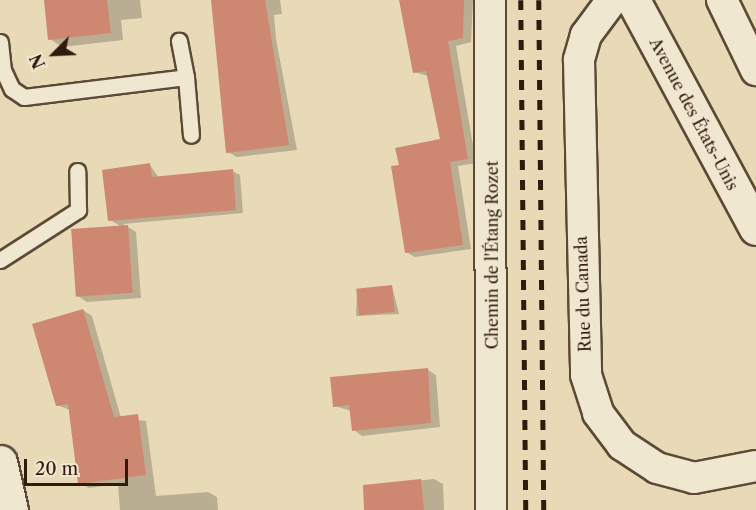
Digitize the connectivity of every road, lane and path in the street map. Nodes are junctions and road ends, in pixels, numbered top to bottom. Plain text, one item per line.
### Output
1 (490, 0) edge
2 (612, 0) edge
3 (633, 0) edge
4 (722, 0) edge
5 (179, 41) dead end
6 (0, 42) edge
7 (756, 70) edge
8 (186, 77) junction
9 (191, 135) dead end
10 (77, 171) dead end
11 (756, 228) edge
12 (0, 260) edge
13 (0, 462) edge
14 (756, 466) edge
15 (11, 510) edge
16 (491, 510) edge

1 - 16 street, Chemin de l'Étang Rozet
2 - 14 street, Rue du Canada
3 - 11 main road, Avenue des États-Unis
4 - 7 street
5 - 8 lane
6 - 8 lane
8 - 9 lane
10 - 12 lane
13 - 15 main road

